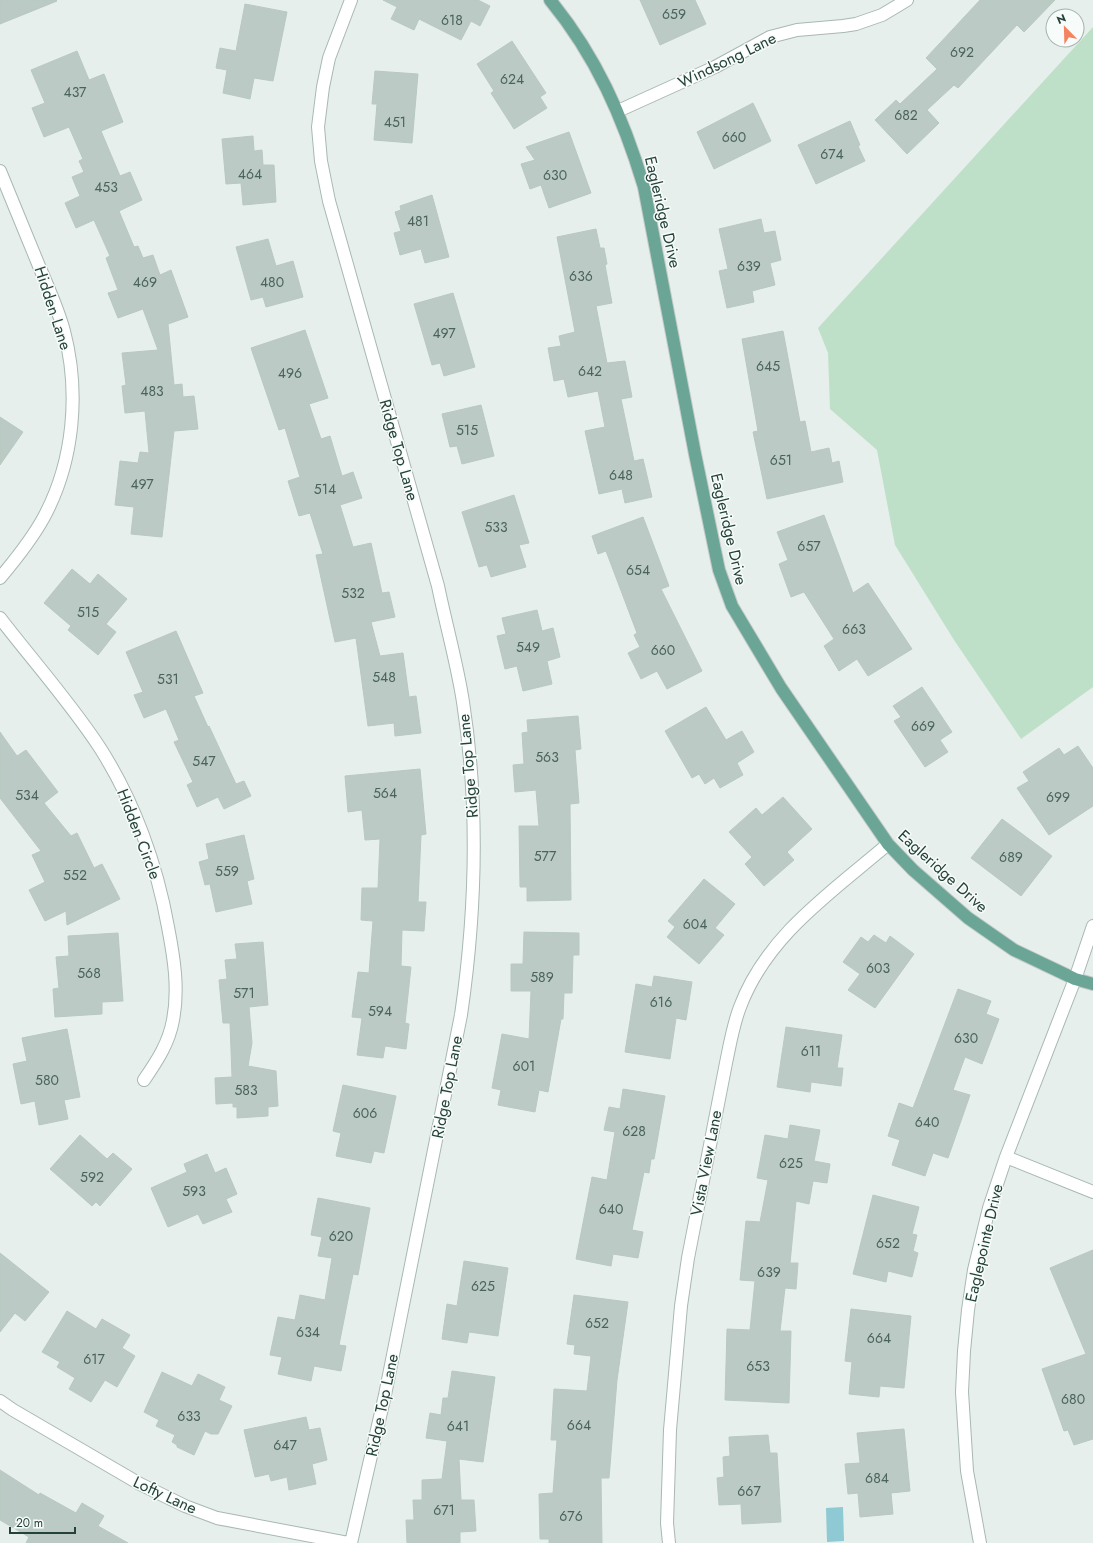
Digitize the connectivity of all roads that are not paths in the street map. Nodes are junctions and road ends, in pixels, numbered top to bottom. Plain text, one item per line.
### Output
1 (351, 0) edge
2 (550, 0) edge
3 (907, 0) edge
4 (618, 111) junction
5 (0, 171) edge
6 (0, 578) edge
7 (0, 618) edge
8 (888, 844) junction
9 (1093, 926) edge
10 (1075, 979) junction
11 (1093, 984) edge
12 (144, 1080) dead end
13 (1006, 1157) junction
14 (1093, 1192) edge
15 (0, 1401) edge
16 (348, 1543) edge
17 (351, 1543) edge
18 (669, 1543) edge
19 (980, 1543) edge

1 - 17 street, Ridge Top Lane
2 - 4 main road, Eagleridge Drive
3 - 4 street, Windsong Lane
4 - 8 main road, Eagleridge Drive
5 - 6 street, Hidden Lane
7 - 12 street, Hidden Circle
8 - 10 main road, Eagleridge Drive
8 - 18 street, Vista View Lane
9 - 10 street, Eaglepointe Drive
10 - 11 main road, Eagleridge Drive
10 - 13 street, Eaglepointe Drive
13 - 14 street
13 - 19 street, Eaglepointe Drive
15 - 16 street, Lofty Lane

